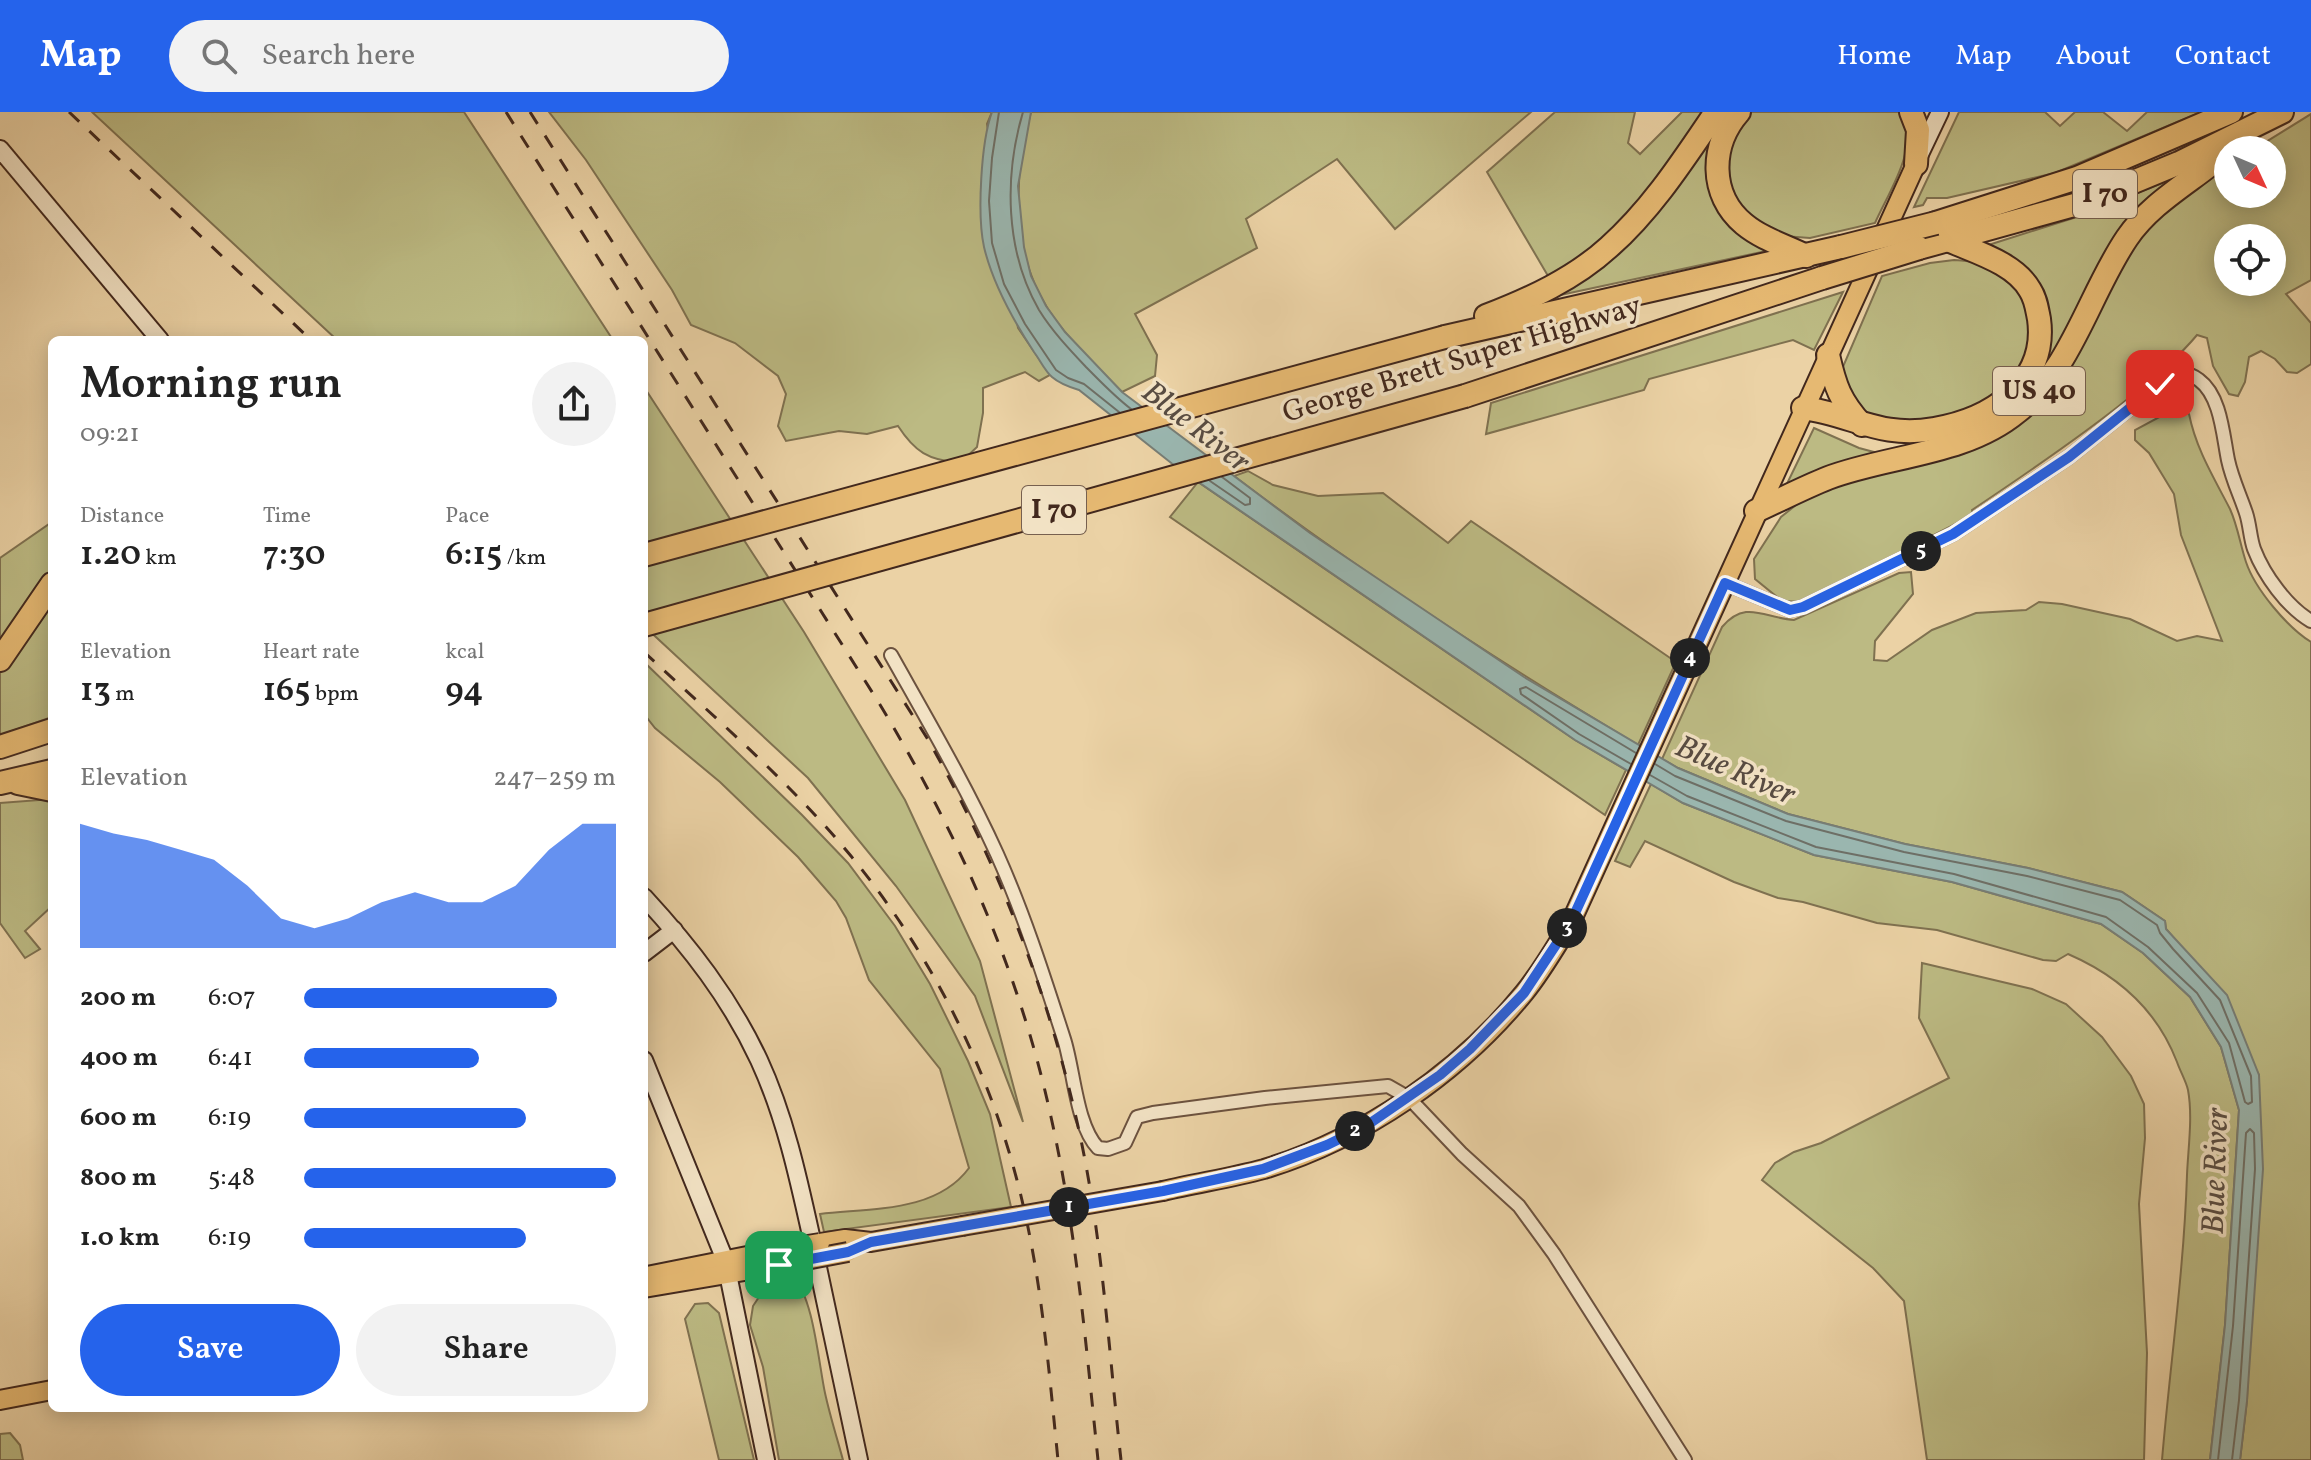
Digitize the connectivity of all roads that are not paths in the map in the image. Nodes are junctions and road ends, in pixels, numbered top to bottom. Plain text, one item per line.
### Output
1 (1716, 112) edge
2 (1739, 112) edge
3 (1911, 112) edge
4 (1940, 112) edge
5 (2231, 112) edge
6 (2282, 112) edge
7 (2254, 127) junction
8 (2244, 136) edge
9 (0, 149) edge
10 (2214, 163) edge
11 (1916, 164) junction
12 (1942, 232) junction
13 (1806, 256) junction
14 (1454, 334) junction
15 (157, 336) edge
16 (1828, 355) junction
17 (1803, 408) junction
18 (1863, 426) junction
19 (1921, 452) junction
20 (1756, 511) junction
21 (648, 554) edge
22 (1725, 583) junction
23 (48, 590) edge
24 (2311, 621) edge
25 (648, 624) edge
26 (891, 655) dead end
27 (0, 660) edge
28 (48, 731) edge
29 (0, 747) edge
30 (48, 772) edge
31 (4, 782) edge
32 (48, 789) edge
33 (648, 901) edge
34 (674, 930) junction
35 (648, 950) edge
36 (648, 1070) edge
37 (1409, 1098) junction
38 (726, 1267) junction
39 (648, 1276) edge
40 (648, 1287) edge
41 (48, 1391) edge
42 (0, 1400) edge
43 (766, 1460) edge
44 (859, 1460) edge
45 (1685, 1460) edge

1 - 14 highway
2 - 13 highway
3 - 11 highway
4 - 11 main road
5 - 12 highway, George Brett Super Highway / I 70
6 - 7 highway, George Brett Super Highway / I 70
7 - 8 highway, US 40
7 - 12 highway, George Brett Super Highway / I 70
9 - 15 main road
10 - 19 highway, US 40
11 - 16 main road
12 - 13 highway, George Brett Super Highway / I 70, bridge
12 - 18 highway
12 - 25 highway, George Brett Super Highway / I 70, bridge
13 - 14 highway, George Brett Super Highway / I 70
14 - 21 highway, George Brett Super Highway / I 70, bridge
16 - 17 main road
16 - 18 highway
17 - 18 highway
17 - 19 highway
17 - 20 main road
19 - 20 highway, US 40
20 - 22 main road
22 - 24 street
22 - 37 main road
23 - 27 highway
26 - 37 street
28 - 29 highway
30 - 31 highway
31 - 32 highway
33 - 34 main road
34 - 35 main road
34 - 44 main road
36 - 38 main road
37 - 38 main road, bridge
37 - 45 street
38 - 39 main road
38 - 40 main road
38 - 43 main road
41 - 42 main road

